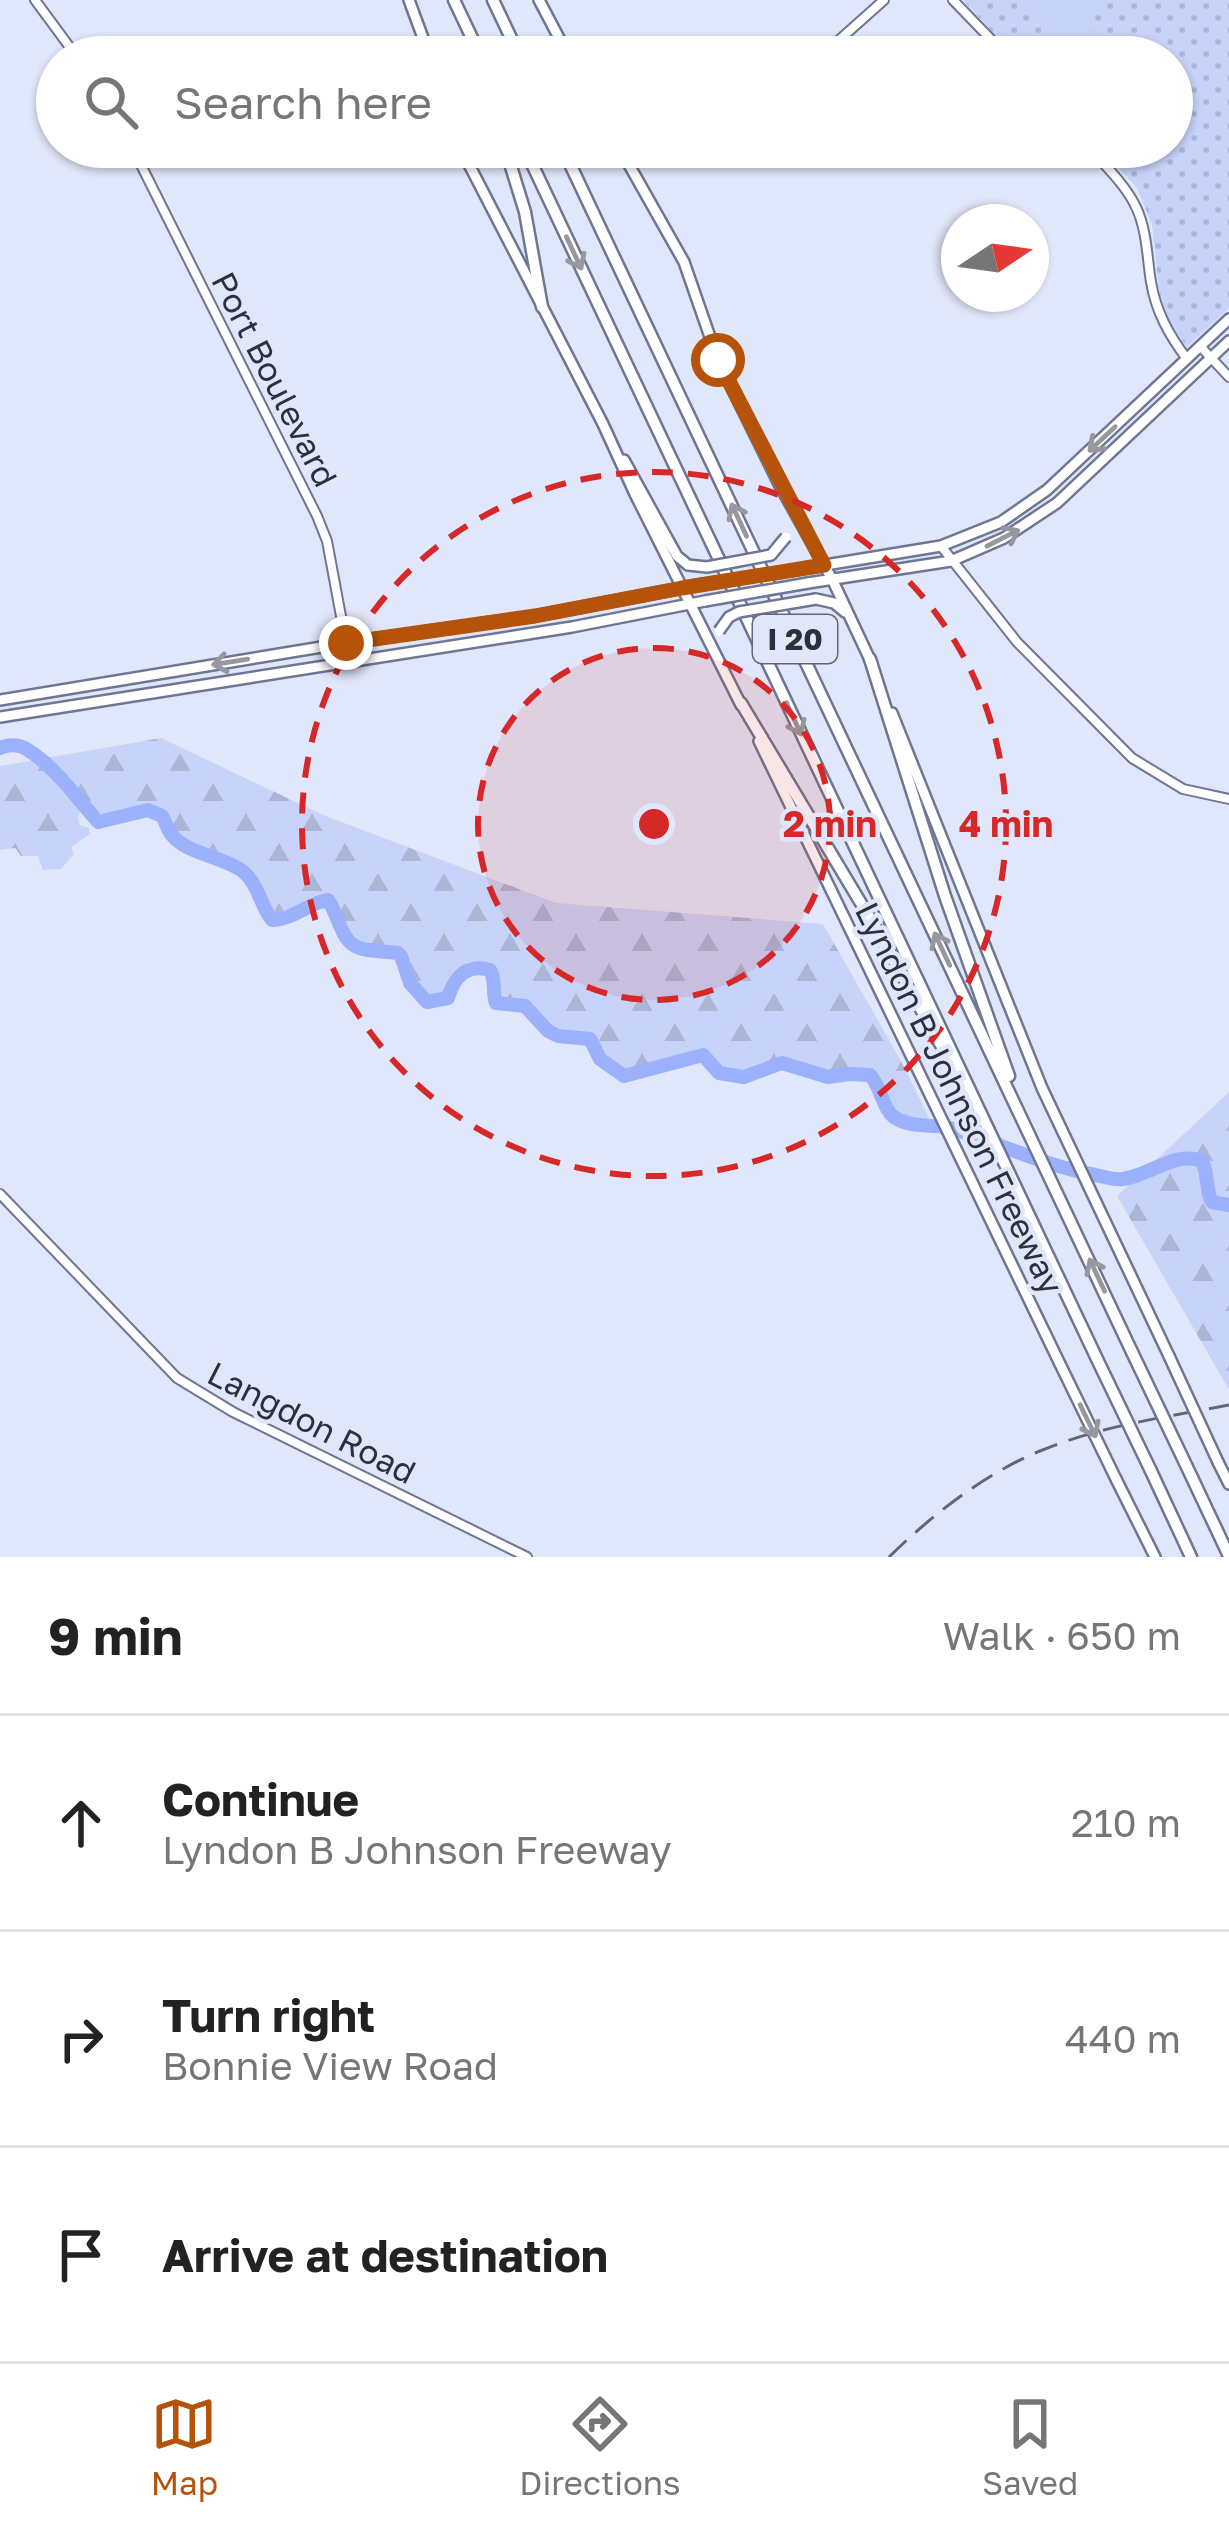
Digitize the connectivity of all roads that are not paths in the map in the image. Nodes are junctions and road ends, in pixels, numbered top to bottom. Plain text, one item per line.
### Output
1 (35, 0) edge
2 (409, 0) edge
3 (453, 0) edge
4 (493, 0) edge
5 (539, 0) edge
6 (884, 0) edge
7 (953, 0) edge
8 (62, 36) edge
9 (422, 36) edge
10 (468, 36) edge
11 (510, 36) edge
12 (558, 36) edge
13 (844, 36) edge
14 (988, 36) edge
15 (142, 168) edge
16 (471, 168) edge
17 (511, 168) edge
18 (534, 168) edge
19 (572, 168) edge
20 (632, 168) edge
21 (1107, 168) edge
22 (542, 307) junction
23 (1229, 320) edge
24 (1229, 341) edge
25 (1200, 346) junction
26 (1211, 357) junction
27 (1187, 359) junction
28 (1229, 376) edge
29 (603, 424) junction
30 (1051, 486) junction
31 (790, 503) junction
32 (1057, 503) junction
33 (941, 546) junction
34 (951, 561) junction
35 (824, 565) junction
36 (832, 580) junction
37 (682, 588) junction
38 (689, 603) junction
39 (568, 610) junction
40 (850, 615) junction
41 (572, 627) junction
42 (346, 643) junction
43 (716, 657) junction
44 (870, 659) junction
45 (349, 662) junction
46 (0, 700) edge
47 (740, 703) junction
48 (0, 717) edge
49 (1229, 799) edge
50 (984, 1117) junction
51 (1028, 1130) junction
52 (0, 1194) edge
53 (1229, 1484) edge
54 (1229, 1556) edge
55 (527, 1557) edge
56 (1155, 1557) edge
57 (1191, 1557) edge

1 - 8 street
2 - 9 main road
3 - 10 highway
4 - 11 highway
5 - 12 main road
6 - 13 street
7 - 14 street
15 - 42 street, Port Boulevard
16 - 22 main road, Lyndon B Johnson Freeway
17 - 22 highway
18 -> 50 highway, Lyndon B Johnson Freeway / I 20
51 -> 19 highway, Lyndon B Johnson Freeway / I 20
20 - 31 main road
21 - 27 street
22 - 29 main road, Lyndon B Johnson Freeway
23 - 25 main road
24 - 26 main road
25 - 26 street
25 - 27 main road
26 - 28 street
26 - 32 main road
27 -> 30 main road
29 - 31 main road, bridge
29 - 37 main road, Lyndon B Johnson Freeway
30 - 32 main road
30 - 33 main road
31 - 35 main road
34 -> 32 main road
33 - 34 street
33 - 35 main road
34 - 36 main road
34 - 49 street
35 - 36 main road
35 - 37 main road, bridge
36 - 38 main road, bridge
36 - 40 main road
37 - 38 main road, Lyndon B Johnson Freeway
37 - 39 main road
38 - 41 main road
38 - 43 main road, Lyndon B Johnson Freeway
39 - 41 main road
39 - 42 main road
40 - 43 main road, bridge
40 - 44 main road
41 - 45 main road
42 - 45 main road
42 -> 46 main road
43 - 47 main road, Lyndon B Johnson Freeway
44 - 51 highway
44 - 53 main road, bridge
45 - 48 main road
47 - 50 highway
47 -> 56 main road, Lyndon B Johnson Freeway, bridge
50 - 57 highway, Lyndon B Johnson Freeway / I 20, bridge
54 -> 51 highway, Lyndon B Johnson Freeway / I 20, bridge
52 - 55 street, Langdon Road

